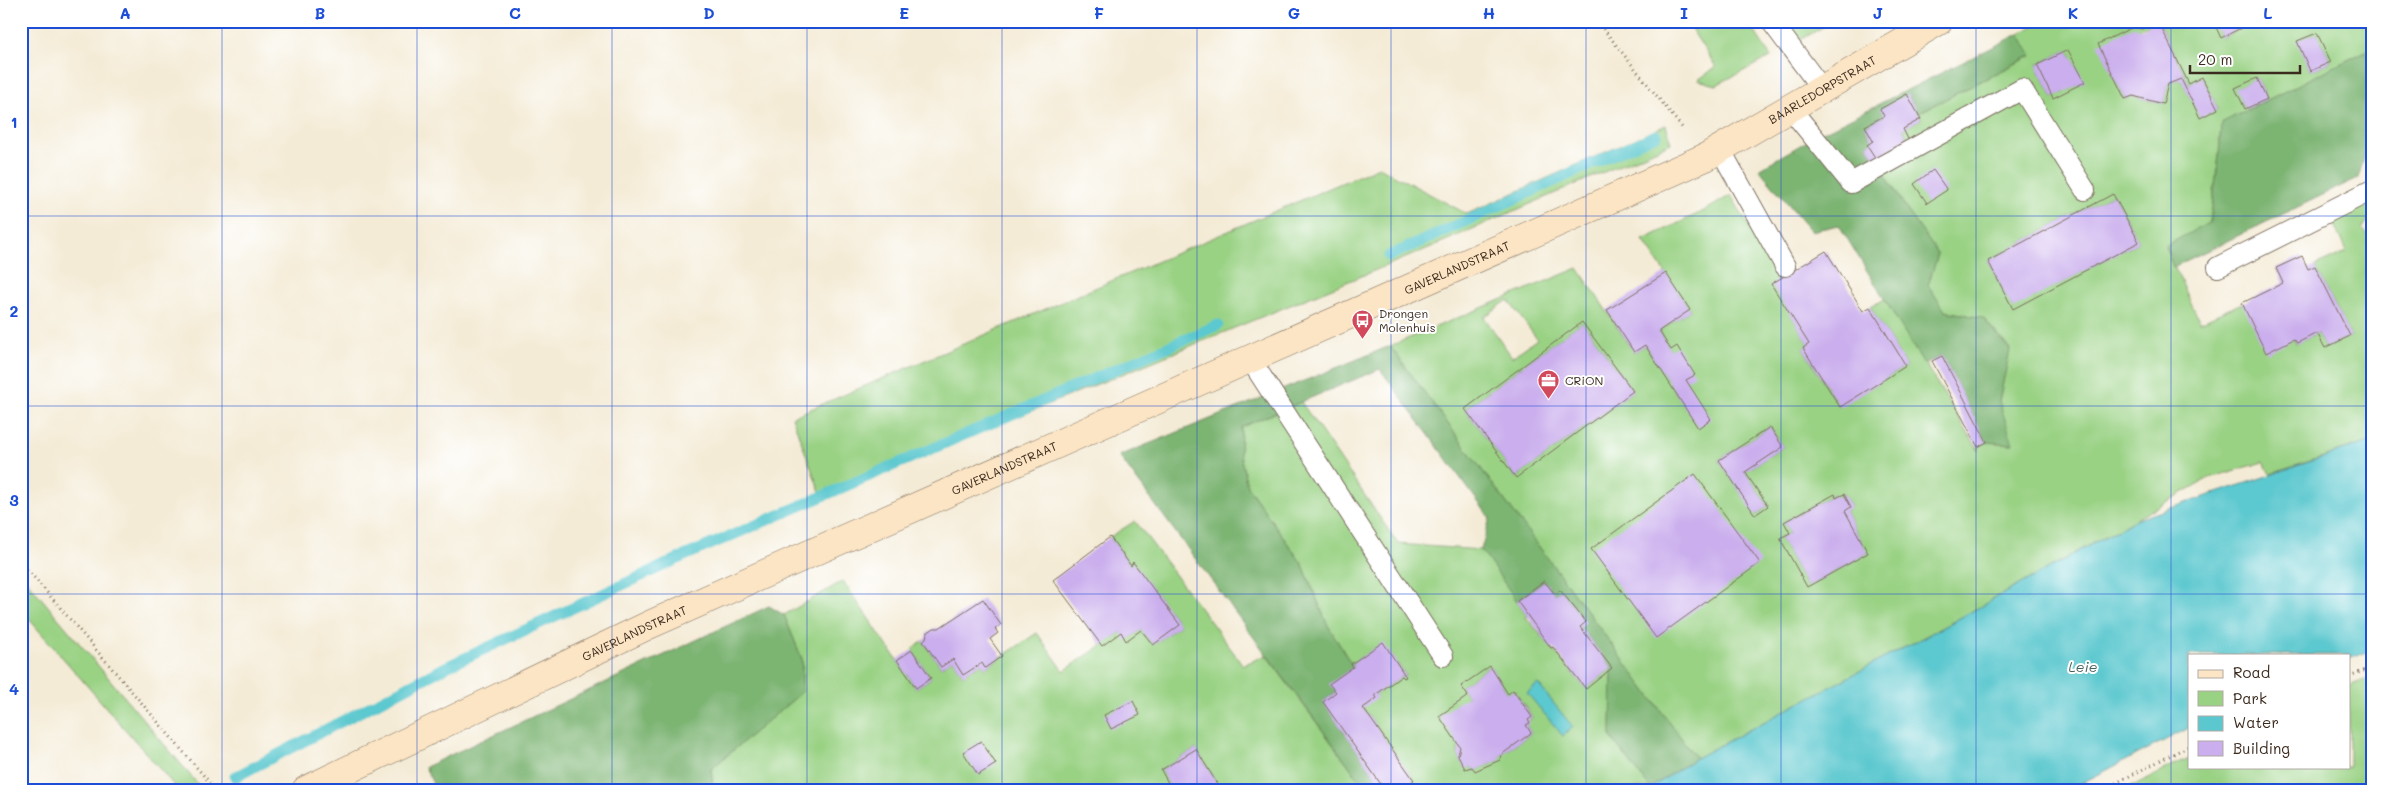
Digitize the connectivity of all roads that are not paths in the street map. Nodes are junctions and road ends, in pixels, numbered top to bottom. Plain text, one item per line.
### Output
1 (1771, 21) edge
2 (1939, 21) edge
3 (1822, 89) junction
4 (1790, 108) junction
5 (1713, 153) junction
6 (2085, 190) dead end
7 (2372, 190) edge
8 (1785, 266) dead end
9 (2218, 266) dead end
10 (1250, 359) junction
11 (1443, 656) dead end
12 (306, 790) edge

1 - 3 lane
2 - 3 main road, BAARLEDORPSTRAAT
3 - 4 main road, BAARLEDORPSTRAAT
4 - 5 main road, BAARLEDORPSTRAAT
4 - 6 lane
5 - 8 lane
5 - 10 main road, GAVERLANDSTRAAT
7 - 9 lane
10 - 11 lane
10 - 12 main road, GAVERLANDSTRAAT

